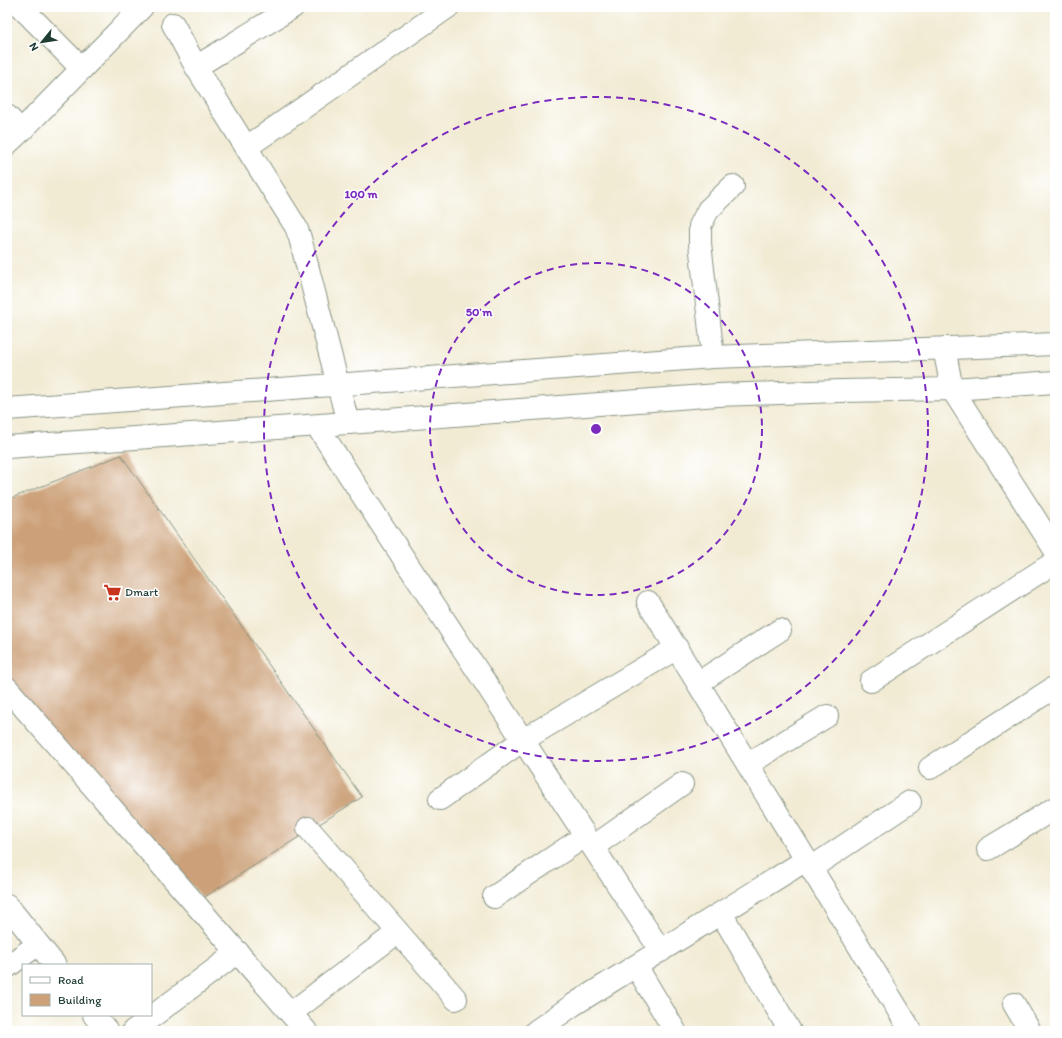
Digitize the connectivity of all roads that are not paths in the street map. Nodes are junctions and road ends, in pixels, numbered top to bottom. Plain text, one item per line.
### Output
1 (21, 7) edge
2 (293, 7) edge
3 (448, 7) edge
4 (135, 9) edge
5 (173, 24) dead end
6 (196, 67) junction
7 (82, 69) junction
8 (12, 130) edge
9 (247, 147) junction
10 (733, 186) dead end
11 (1055, 344) edge
12 (944, 348) junction
13 (713, 357) junction
14 (1055, 382) edge
15 (338, 384) junction
16 (952, 389) junction
17 (7, 409) edge
18 (348, 424) junction
19 (317, 426) junction
20 (7, 447) edge
21 (1055, 550) edge
22 (1055, 562) edge
23 (648, 602) dead end
24 (780, 630) dead end
25 (677, 648) junction
26 (871, 681) dead end
27 (698, 683) junction
28 (1055, 687) edge
29 (7, 688) edge
30 (827, 716) dead end
31 (523, 740) junction
32 (748, 764) junction
33 (930, 768) dead end
34 (682, 784) dead end
35 (440, 799) dead end
36 (910, 802) dead end
37 (1055, 808) edge
38 (308, 828) dead end
39 (589, 841) junction
40 (988, 849) dead end
41 (809, 864) junction
42 (494, 897) dead end
43 (7, 904) edge
44 (721, 913) junction
45 (398, 932) junction
46 (38, 944) junction
47 (660, 951) junction
48 (238, 952) junction
49 (54, 964) edge
50 (636, 966) junction
51 (7, 967) edge
52 (456, 999) dead end
53 (1014, 1004) dead end
54 (290, 1013) junction
55 (95, 1016) edge
56 (107, 1031) edge
57 (133, 1031) edge
58 (306, 1031) edge
59 (536, 1031) edge
60 (675, 1031) edge
61 (790, 1031) edge
62 (911, 1031) edge
63 (1030, 1031) edge

1 - 7 street
2 - 6 street
3 - 9 street
4 - 7 street
5 - 6 street
6 - 9 street
7 - 8 street
9 - 15 street
10 - 13 street
11 - 12 street
12 - 13 street
12 - 16 street
13 - 15 street
14 - 16 street
15 - 17 street
15 - 18 street
16 - 18 street
16 - 21 street
18 - 19 street
19 - 20 street
19 - 31 street
22 - 26 street
23 - 25 street
24 - 27 street
25 - 27 street
25 - 31 street
27 - 32 street
28 - 33 street
29 - 48 street
30 - 32 street
31 - 35 street
31 - 39 street
32 - 41 street
34 - 39 street
36 - 41 street
37 - 40 street
38 - 45 street
39 - 42 street
39 - 47 street
41 - 44 street
41 - 62 street
43 - 46 street
44 - 47 street
44 - 61 street
45 - 52 street
45 - 54 street
46 - 49 street
46 - 51 street
47 - 50 street
48 - 54 street
48 - 57 street
50 - 59 street
50 - 60 street
53 - 63 street
54 - 58 street
55 - 56 street

